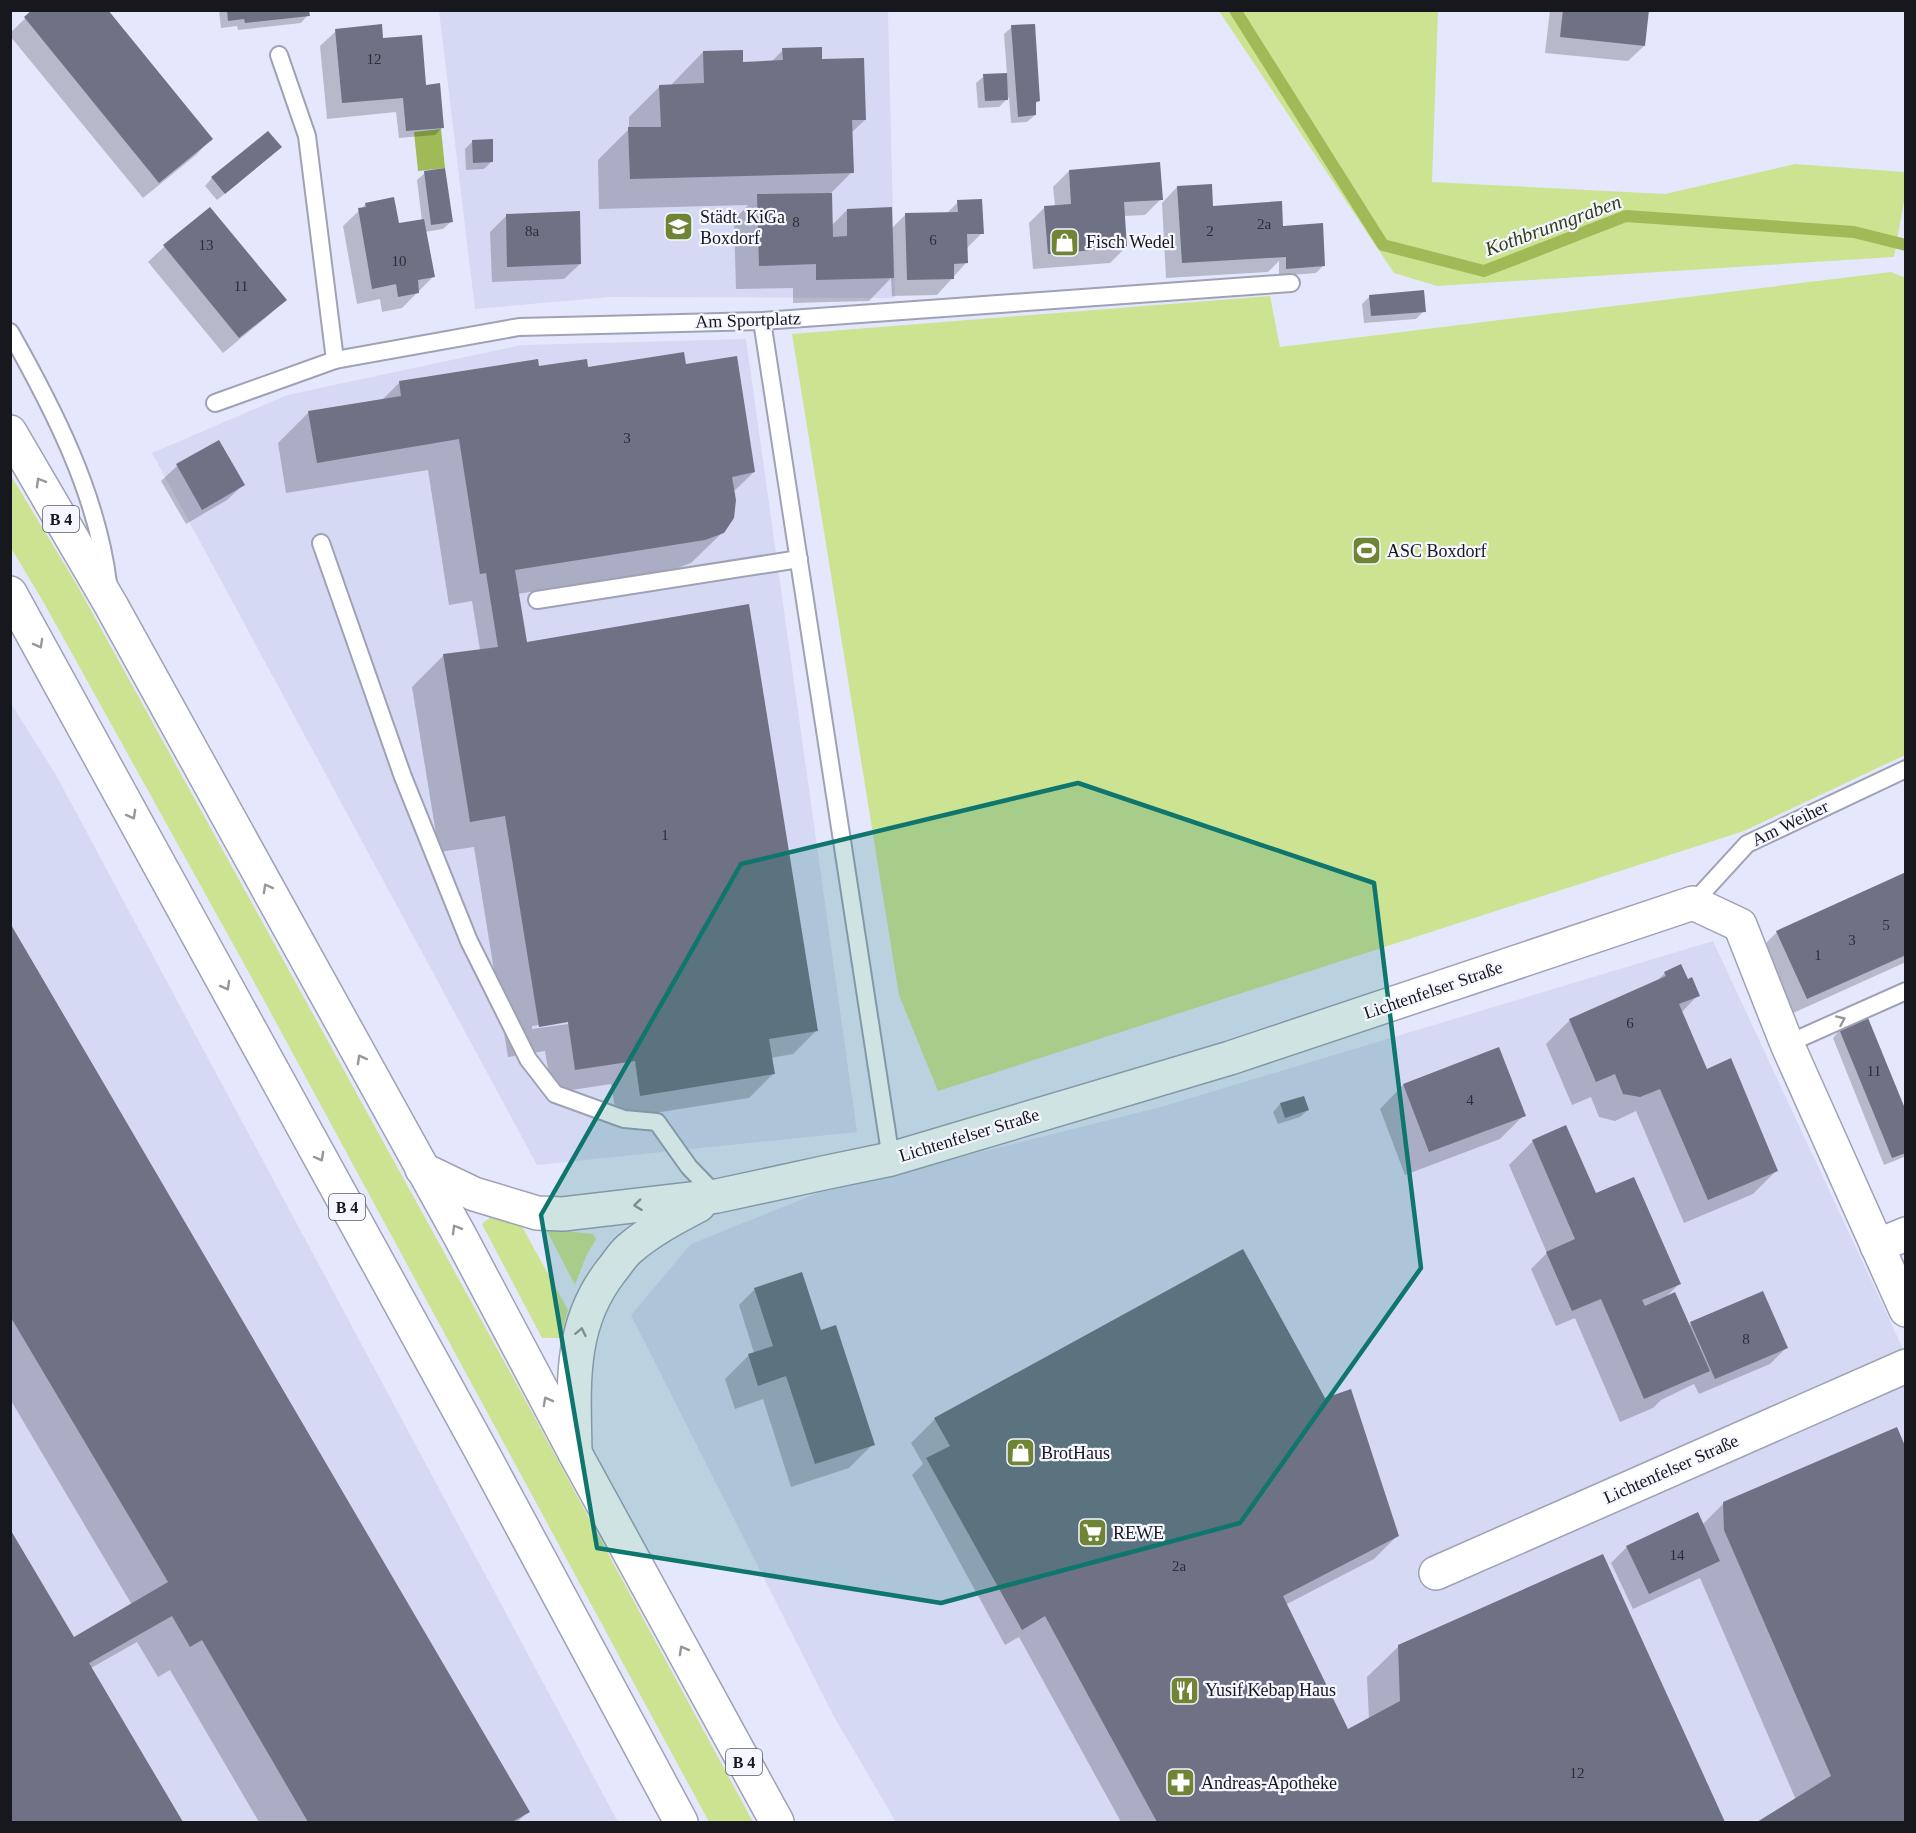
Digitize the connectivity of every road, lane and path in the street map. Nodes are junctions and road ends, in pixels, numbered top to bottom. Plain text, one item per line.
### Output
1 (279, 55) dead end
2 (1291, 283) dead end
3 (762, 321) junction
4 (10, 332) edge
5 (335, 360) junction
6 (215, 403) dead end
7 (10, 432) edge
8 (321, 543) dead end
9 (799, 559) junction
10 (10, 593) edge
11 (537, 600) dead end
12 (111, 605) junction
13 (1905, 768) edge
14 (1693, 903) junction
15 (1905, 991) edge
16 (1787, 1044) junction
17 (891, 1158) junction
18 (422, 1169) junction
19 (717, 1196) junction
20 (1891, 1240) edge
21 (1905, 1310) edge
22 (1905, 1366) edge
23 (575, 1453) junction
24 (1436, 1572) dead end
25 (681, 1822) edge
26 (777, 1822) edge

1 - 5 lane
2 - 3 lane, Am Sportplatz
3 - 5 lane, Am Sportplatz
3 - 9 lane
4 - 12 lane
5 - 6 lane, Am Sportplatz
12 -> 7 main road, B 4
8 - 19 lane
9 - 11 lane
9 - 17 lane
10 -> 25 main road, B 4
18 -> 12 main road, B 4
13 - 14 lane, Am Weiher
14 - 16 main road
14 - 17 main road, Lichtenfelser Straße
16 -> 15 lane
16 - 20 main road
17 - 19 main road, Lichtenfelser Straße
19 -> 18 main road, Lichtenfelser Straße
23 -> 18 main road, B 4
23 -> 19 main road, Lichtenfelser Straße
20 - 21 main road
22 - 24 main road, Lichtenfelser Straße
26 -> 23 main road, B 4

